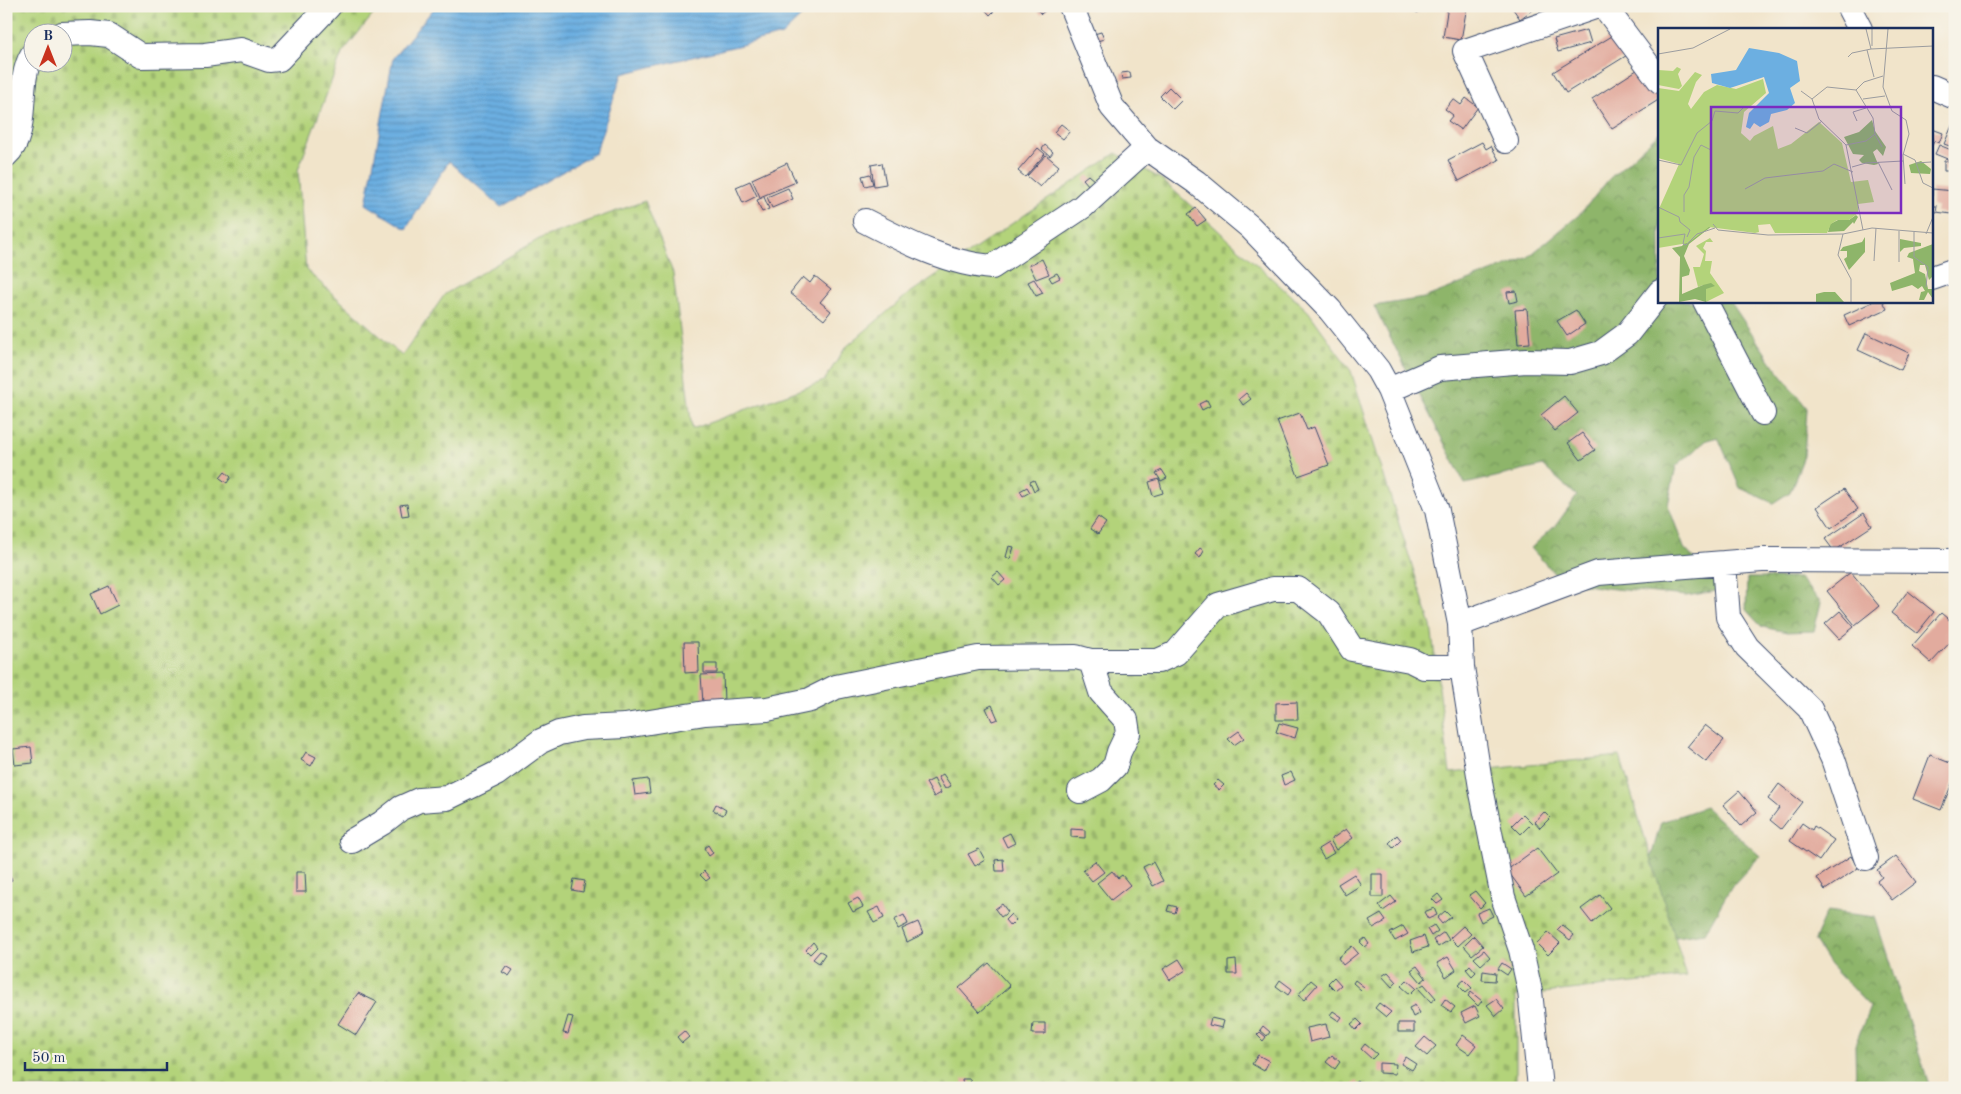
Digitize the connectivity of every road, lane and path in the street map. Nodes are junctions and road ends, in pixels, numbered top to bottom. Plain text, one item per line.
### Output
1 (329, 6) edge
2 (1071, 6) edge
3 (1598, 6) edge
4 (1604, 6) edge
5 (1848, 6) edge
6 (1859, 28) edge
7 (72, 34) edge
8 (25, 72) edge
9 (1658, 78) edge
10 (1934, 88) edge
11 (1955, 97) edge
12 (1506, 141) dead end
13 (1147, 148) junction
14 (6, 155) edge
15 (865, 221) dead end
16 (1955, 270) edge
17 (1934, 277) edge
18 (1658, 295) edge
19 (1706, 302) edge
20 (1389, 390) junction
21 (1763, 413) dead end
22 (1955, 561) edge
23 (1724, 563) junction
24 (1460, 624) junction
25 (1091, 661) junction
26 (1462, 667) junction
27 (1080, 791) dead end
28 (352, 841) dead end
29 (1866, 858) dead end
30 (1540, 1088) edge

1 - 7 street
2 - 13 street
3 - 12 street
4 - 9 street
5 - 6 street
8 - 14 street
10 - 11 street
13 - 15 street
13 - 20 street
16 - 17 street
18 - 20 street
19 - 21 street
20 - 24 street
22 - 23 street
23 - 24 street
23 - 29 street
24 - 26 street
25 - 26 street
25 - 27 street
25 - 28 street
26 - 30 street

